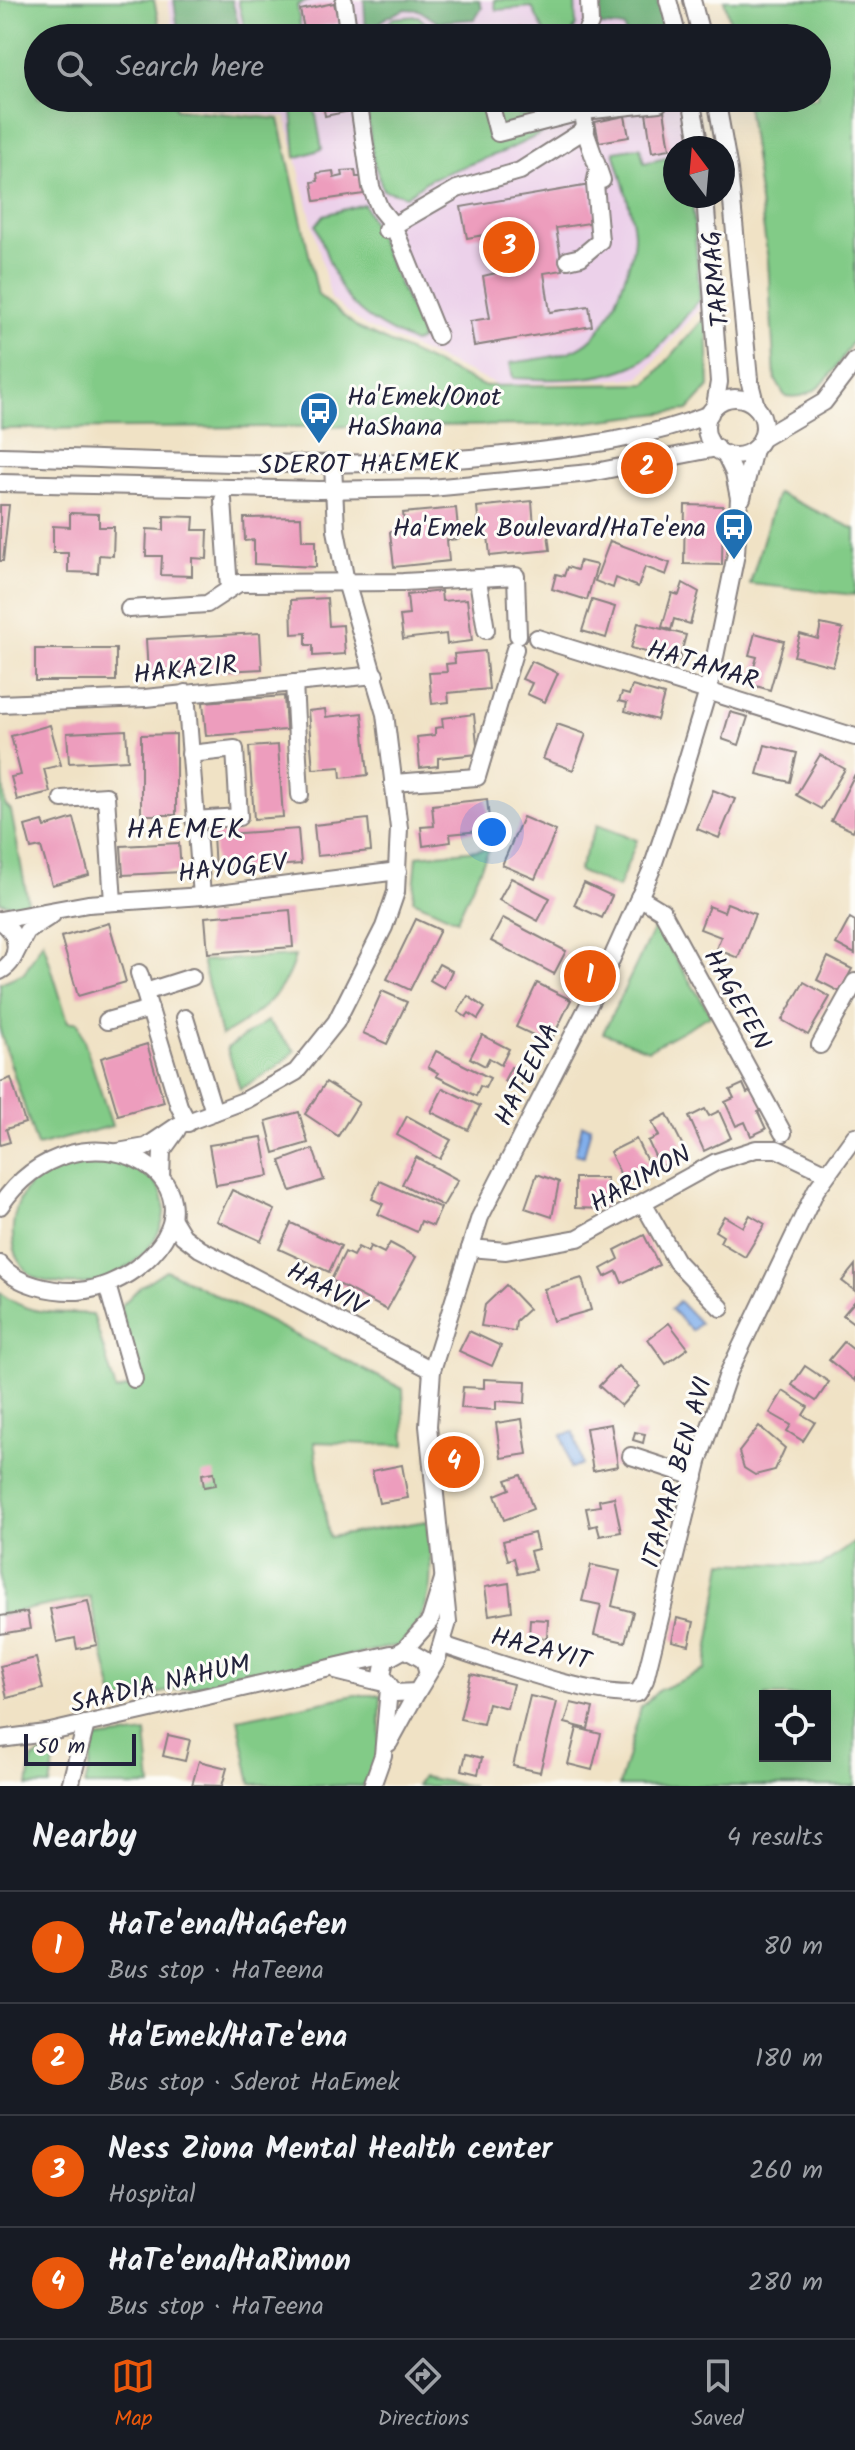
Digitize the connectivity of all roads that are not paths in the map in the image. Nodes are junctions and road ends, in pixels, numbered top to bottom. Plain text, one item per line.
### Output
1 (589, 0) edge
2 (668, 0) edge
3 (692, 0) edge
4 (344, 2) dead end
5 (347, 24) edge
6 (590, 24) edge
7 (674, 24) edge
8 (698, 24) edge
9 (360, 112) edge
10 (493, 112) edge
11 (559, 112) edge
12 (583, 112) edge
13 (694, 112) edge
14 (719, 112) edge
15 (586, 129) junction
16 (698, 136) edge
17 (706, 208) edge
18 (389, 228) junction
19 (568, 260) dead end
20 (438, 336) dead end
21 (855, 361) edge
22 (814, 408) junction
23 (712, 410) junction
24 (759, 410) junction
25 (758, 444) junction
26 (721, 451) junction
27 (0, 456) edge
28 (333, 464) junction
29 (0, 483) edge
30 (333, 490) junction
31 (223, 500) dead end
32 (739, 511) junction
33 (478, 580) junction
34 (346, 582) junction
35 (229, 589) junction
36 (129, 609) dead end
37 (486, 630) dead end
38 (537, 638) dead end
39 (375, 675) junction
40 (294, 683) junction
41 (708, 691) junction
42 (186, 693) junction
43 (0, 704) edge
44 (855, 737) edge
45 (190, 754) junction
46 (393, 783) junction
47 (300, 795) dead end
48 (62, 799) dead end
49 (194, 820) junction
50 (398, 871) junction
51 (202, 896) junction
52 (639, 897) junction
53 (113, 902) junction
54 (71, 907) junction
55 (0, 920) edge
56 (14, 956) junction
57 (0, 971) edge
58 (139, 973) dead end
59 (192, 977) dead end
60 (855, 982) edge
61 (145, 992) junction
62 (150, 1009) junction
63 (185, 1018) dead end
64 (107, 1021) dead end
65 (820, 1045) dead end
66 (214, 1112) junction
67 (188, 1123) junction
68 (783, 1133) dead end
69 (855, 1136) edge
70 (118, 1152) junction
71 (827, 1173) junction
72 (161, 1177) junction
73 (17, 1183) junction
74 (0, 1190) edge
75 (643, 1203) junction
76 (0, 1206) edge
77 (172, 1218) junction
78 (470, 1248) junction
79 (200, 1249) junction
80 (148, 1259) junction
81 (0, 1264) edge
82 (107, 1285) junction
83 (721, 1308) dead end
84 (432, 1370) junction
85 (134, 1379) dead end
86 (631, 1456) dead end
87 (695, 1477) junction
88 (445, 1574) junction
89 (443, 1645) junction
90 (398, 1652) junction
91 (330, 1671) junction
92 (428, 1674) junction
93 (386, 1686) junction
94 (417, 1692) junction
95 (627, 1695) joint
96 (86, 1724) junction
97 (0, 1739) edge
98 (383, 1755) junction
99 (70, 1786) edge
100 (372, 1786) edge

1 - 6 street
2 - 7 street
3 - 8 street
4 - 5 street
9 - 18 street
10 - 11 street
12 - 15 street
13 - 16 street
14 - 24 street, TARMAG
15 - 18 street
15 - 19 street
17 - 23 street, TARMAG
18 - 20 street
21 - 22 street
22 - 24 street
22 - 25 street
23 - 24 street
23 - 26 street
23 - 28 street, SDEROT HAEMEK
24 - 25 street
25 - 26 street
25 - 32 street, HATEENA
26 - 30 street, SDEROT HAEMEK
26 - 32 street, HATEENA
27 - 28 street, SDEROT HAEMEK
28 - 30 street
29 - 30 street, SDEROT HAEMEK
30 - 34 street
31 - 35 street
32 - 41 street, HATEENA
33 - 34 street
33 - 37 street
33 - 46 street
34 - 35 street
34 - 39 street
35 - 36 street
38 - 41 street, HATAMAR
39 - 40 street, HAKAZIR
39 - 46 street
40 - 42 street, HAKAZIR
40 - 47 street
41 - 44 street, HATAMAR
41 - 52 street, HATEENA
42 - 43 street, HAKAZIR
42 - 45 street
45 - 49 street
45 - 49 street
46 - 50 street
48 - 53 street
49 - 51 street
50 - 51 street, HAYOGEV
50 - 66 street
51 - 53 street, HAYOGEV
52 - 68 street, HAGEFEN
52 - 78 street, HATEENA
53 - 54 street, HAYOGEV
54 - 55 street, HAYOGEV
54 - 56 street, HAYOGEV
55 - 56 street
56 - 57 street, HAYOGEV
58 - 61 street
59 - 61 street
60 - 65 street
61 - 62 street
62 - 64 street
62 - 67 street
63 - 66 street
66 - 67 street
67 - 70 street
67 - 72 street
69 - 71 street, ITAMAR BEN AVI
70 - 72 street
70 - 73 street
71 - 75 street, HARIMON
71 - 87 street, ITAMAR BEN AVI
72 - 77 street
73 - 74 street
73 - 76 street
75 - 78 street, HARIMON
75 - 83 street
77 - 79 street, HAAVIV
77 - 80 street
78 - 84 street, HATEENA
79 - 80 street
79 - 84 street, HAAVIV
80 - 82 street
81 - 82 street
82 - 85 street
84 - 88 street, HATEENA
86 - 87 street
87 - 95 street, ITAMAR BEN AVI
88 - 89 street, HATEENA
88 - 90 street, HATEENA
89 - 92 street, HATEENA
89 - 95 street, HAZAYIT
90 - 91 street, SAADIA NAHUM
90 - 92 street
90 - 93 street
91 - 93 street, SAADIA NAHUM
91 - 96 street, SAADIA NAHUM
92 - 94 street
93 - 94 street
93 - 98 street
94 - 98 street
96 - 97 street, SAADIA NAHUM
96 - 99 street
98 - 100 street

